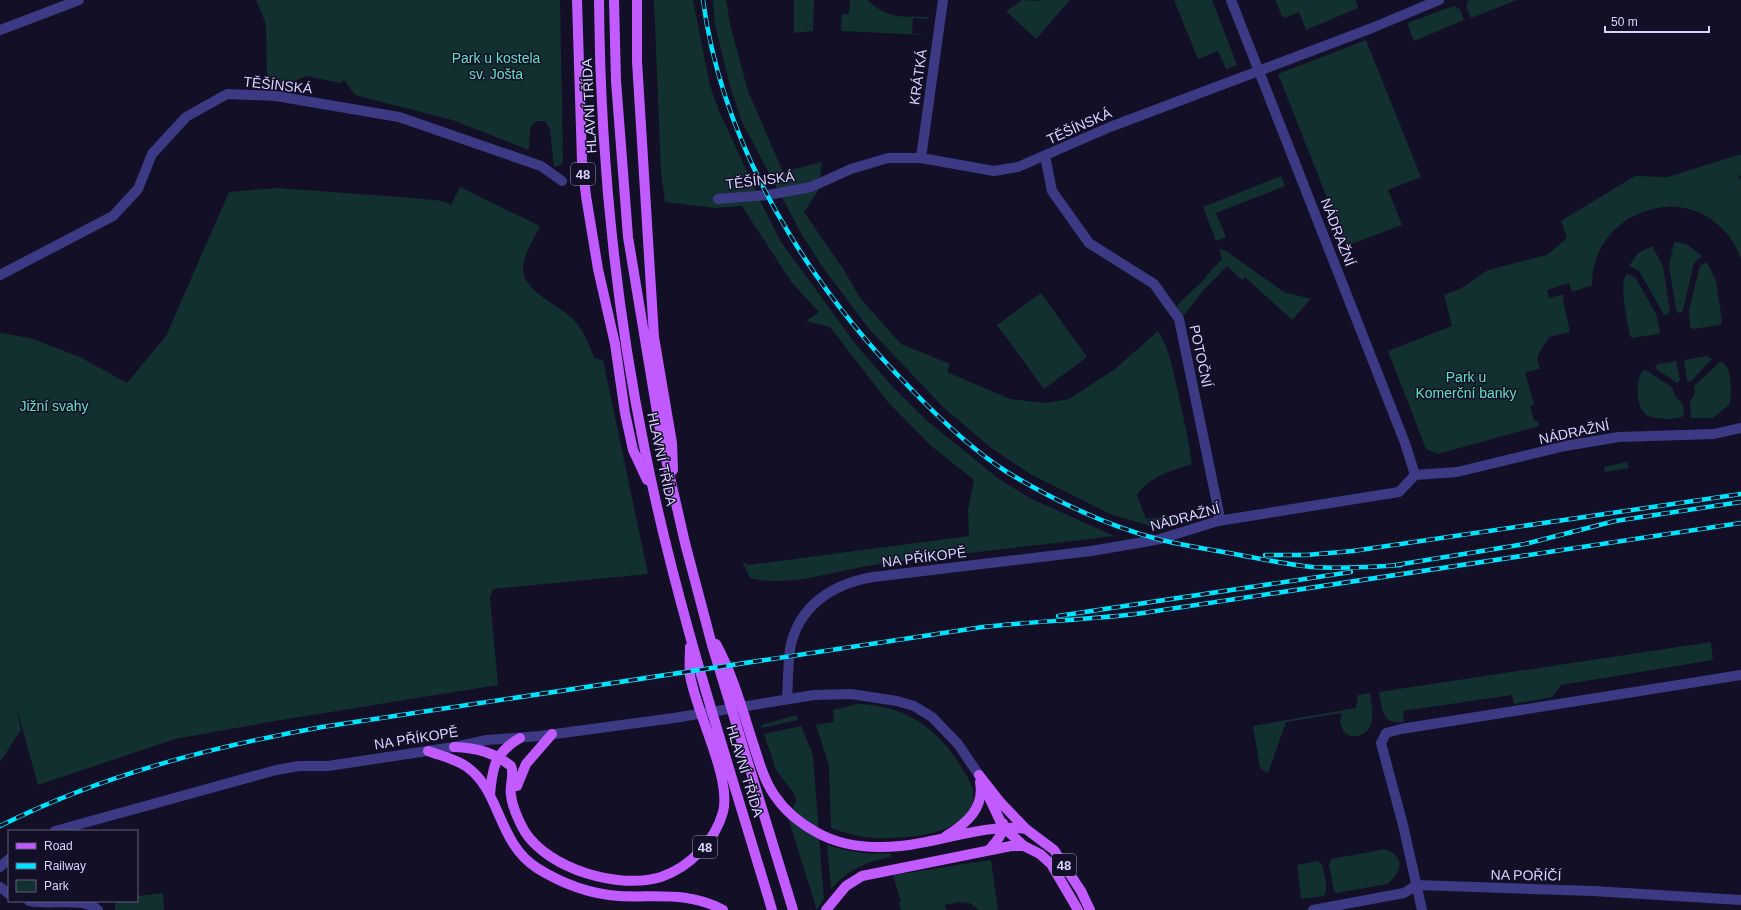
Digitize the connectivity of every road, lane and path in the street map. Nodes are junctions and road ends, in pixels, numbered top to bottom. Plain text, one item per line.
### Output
1 (79, 0) edge
2 (577, 0) edge
3 (599, 0) edge
4 (614, 0) edge
5 (637, 0) edge
6 (943, 0) edge
7 (1231, 0) edge
8 (1439, 0) edge
9 (0, 30) edge
10 (1260, 70) junction
11 (1045, 156) junction
12 (921, 158) junction
13 (562, 180) dead end
14 (718, 199) dead end
15 (0, 275) edge
16 (650, 338) junction
17 (620, 343) junction
18 (1740, 428) dead end
19 (1415, 476) junction
20 (1218, 521) junction
21 (1144, 542) joint
22 (708, 628) junction
23 (690, 633) junction
24 (1741, 675) edge
25 (788, 699) junction
26 (552, 734) junction
27 (520, 738) junction
28 (454, 747) junction
29 (428, 751) junction
30 (499, 756) junction
31 (979, 774) junction
32 (490, 795) junction
33 (514, 795) junction
34 (1001, 803) junction
35 (1003, 827) junction
36 (1026, 829) junction
37 (59, 830) edge
38 (940, 839) junction
39 (1024, 846) junction
40 (989, 850) junction
41 (8, 860) edge
42 (0, 867) edge
43 (1417, 885) junction
44 (0, 887) edge
45 (8, 893) edge
46 (1741, 900) edge
47 (33, 902) edge
48 (98, 910) edge
49 (723, 910) edge
50 (772, 910) edge
51 (793, 910) edge
52 (826, 910) edge
53 (1078, 910) edge
54 (1090, 910) edge
55 (1313, 910) edge
56 (1422, 910) edge

1 - 9 street
2 - 17 main road, 48
3 - 17 main road, HLAVNÍ TŘÍDA / 48
4 - 16 main road
5 - 16 main road
6 - 12 street, KRÁTKÁ
7 - 10 street, NÁDRAŽNÍ
8 - 10 street, TĚŠÍNSKÁ
10 - 11 street, TĚŠÍNSKÁ
10 - 19 street, NÁDRAŽNÍ
11 - 12 street, TĚŠÍNSKÁ
11 - 20 street, POTOČNÍ
12 - 14 street, TĚŠÍNSKÁ
13 - 15 street, TĚŠÍNSKÁ
16 - 22 main road
17 - 23 main road, HLAVNÍ TŘÍDA / 48
18 - 19 street, NÁDRAŽNÍ
19 - 20 street, NÁDRAŽNÍ
20 - 21 street, NÁDRAŽNÍ
21 - 25 street, NA PŘÍKOPĚ
22 - 38 main road
22 - 51 main road
23 - 33 main road, 48
23 - 50 main road, HLAVNÍ TŘÍDA / 48
24 - 43 street
25 - 26 street, NA PŘÍKOPĚ
25 - 31 street, NA PŘÍKOPĚ
26 - 27 street, NA PŘÍKOPĚ
26 - 33 main road
27 - 28 street, NA PŘÍKOPĚ
27 - 30 main road
28 - 29 street, NA PŘÍKOPĚ
28 - 30 main road, 48
29 - 32 main road
29 - 37 street, NA PŘÍKOPĚ
30 - 32 main road
30 - 33 main road, 48
31 - 34 main road, 48
31 - 35 main road
31 - 38 main road
32 - 49 main road
34 - 35 main road
34 - 36 main road, 48
35 - 36 main road
35 - 38 main road
35 - 39 main road
35 - 40 main road
36 - 54 main road, 48
39 - 40 main road
39 - 53 main road, 48
40 - 52 main road
41 - 42 street
43 - 46 street, NA POŘÍČÍ
43 - 55 street, NA POŘÍČÍ
43 - 56 street
44 - 45 street
47 - 48 street

